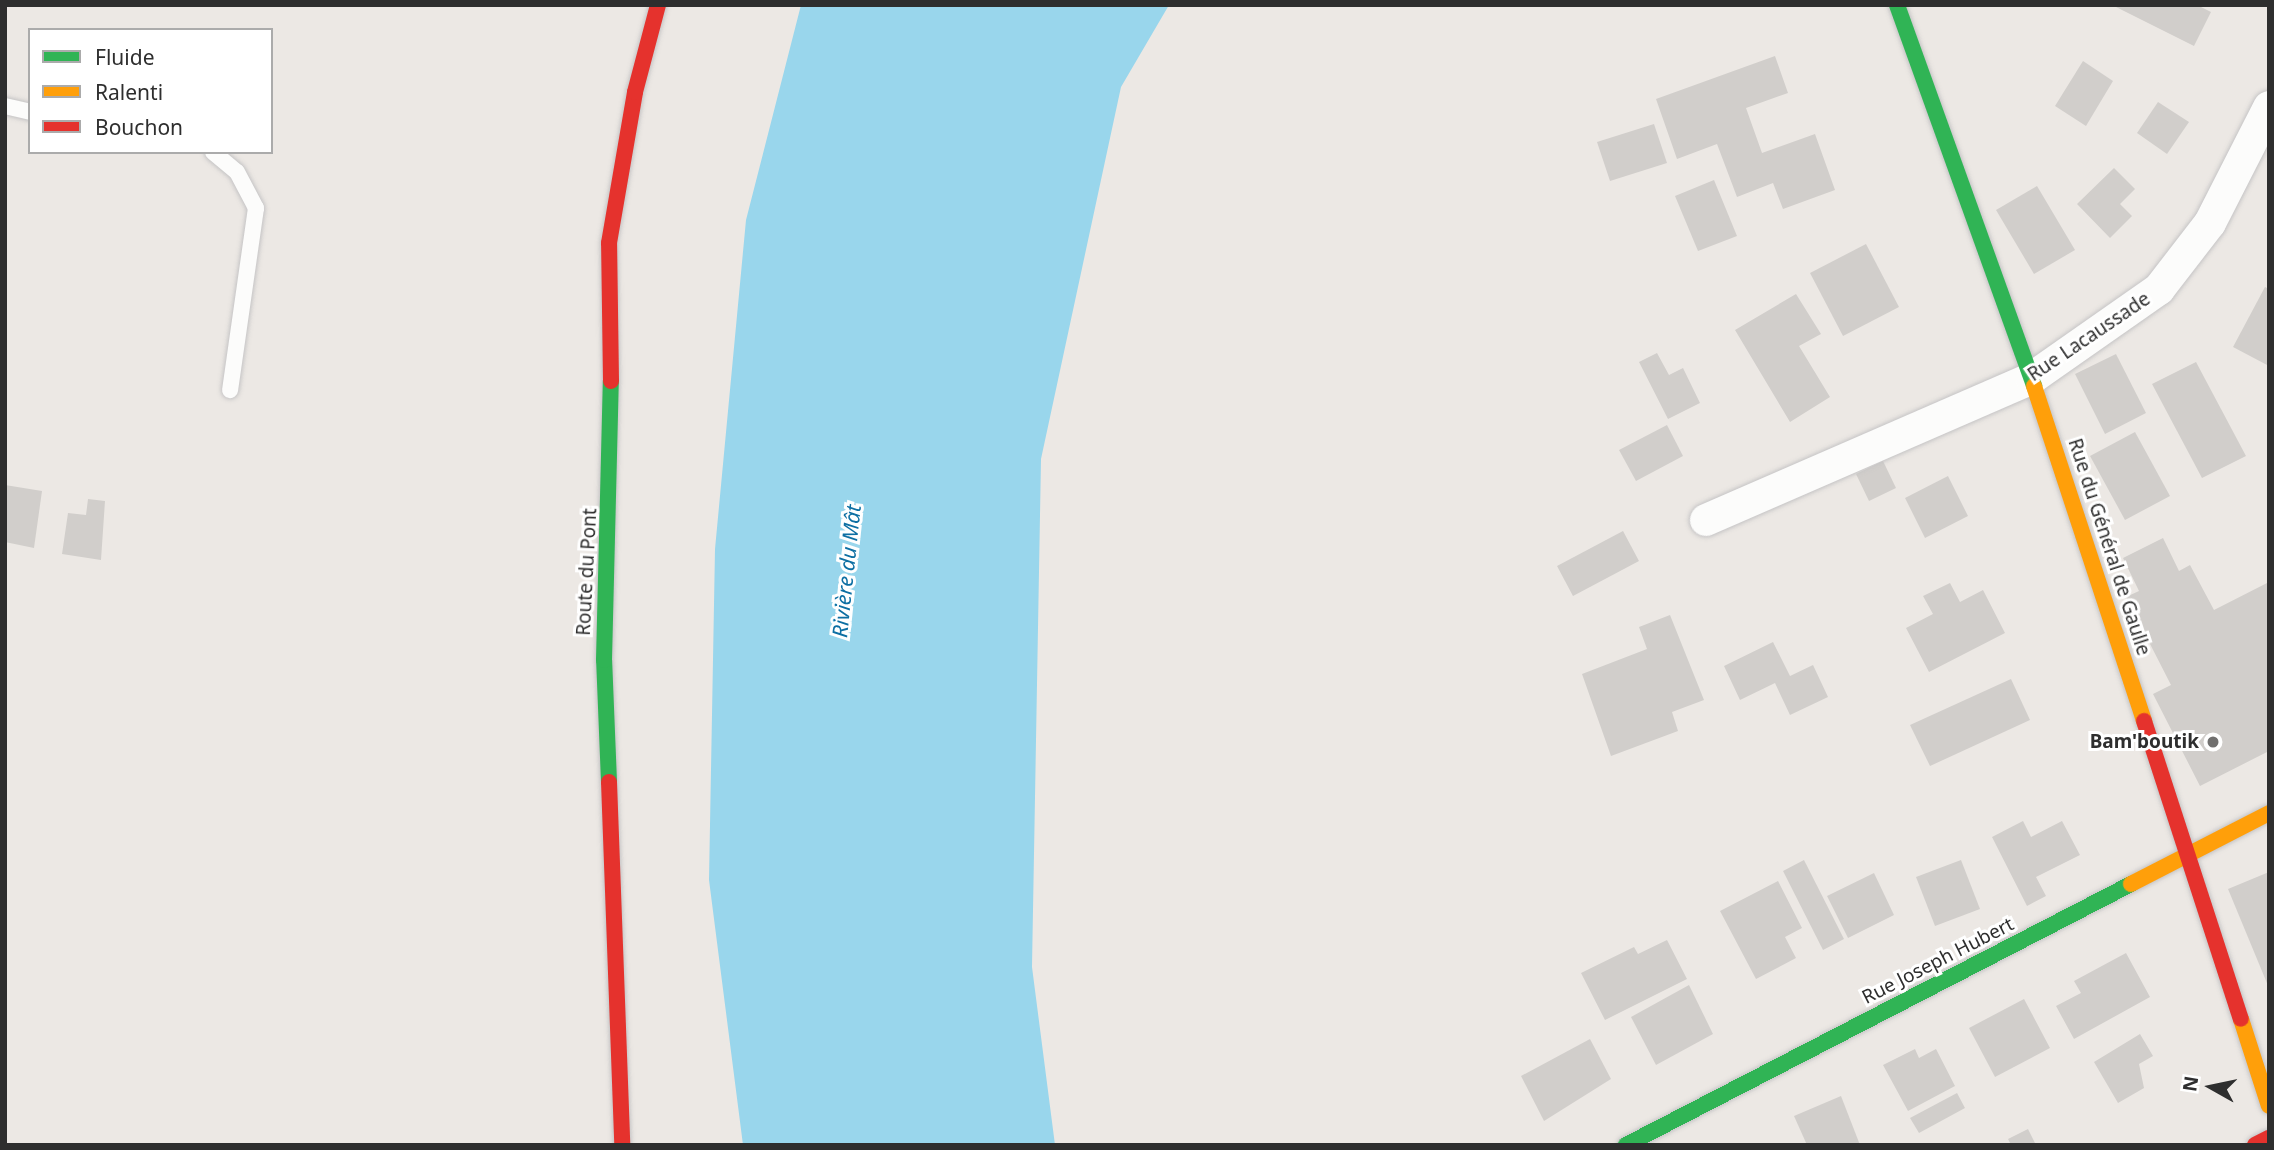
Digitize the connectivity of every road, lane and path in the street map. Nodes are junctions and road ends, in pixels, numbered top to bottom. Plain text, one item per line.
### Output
1 (658, 5) edge
2 (1897, 5) edge
3 (5, 106) edge
4 (2269, 107) edge
5 (28, 111) edge
6 (215, 154) edge
7 (2032, 378) junction
8 (230, 390) dead end
9 (1706, 520) dead end
10 (2269, 813) edge
11 (2186, 857) junction
12 (2269, 1106) edge
13 (2269, 1138) edge
14 (622, 1145) edge
15 (1626, 1145) edge
16 (2255, 1145) edge

1 - 14 street, Route du Pont
2 - 7 street, Rue du Général de Gaulle
3 - 5 lane
4 - 7 street, Rue Lacaussade
6 - 8 lane
7 - 9 street, Rue Lacaussade
7 - 11 street, Rue du Général de Gaulle
10 - 11 street, Rue Joseph Hubert
11 - 12 street, Rue du Général de Gaulle
11 - 15 street, Rue Joseph Hubert
13 - 16 street

